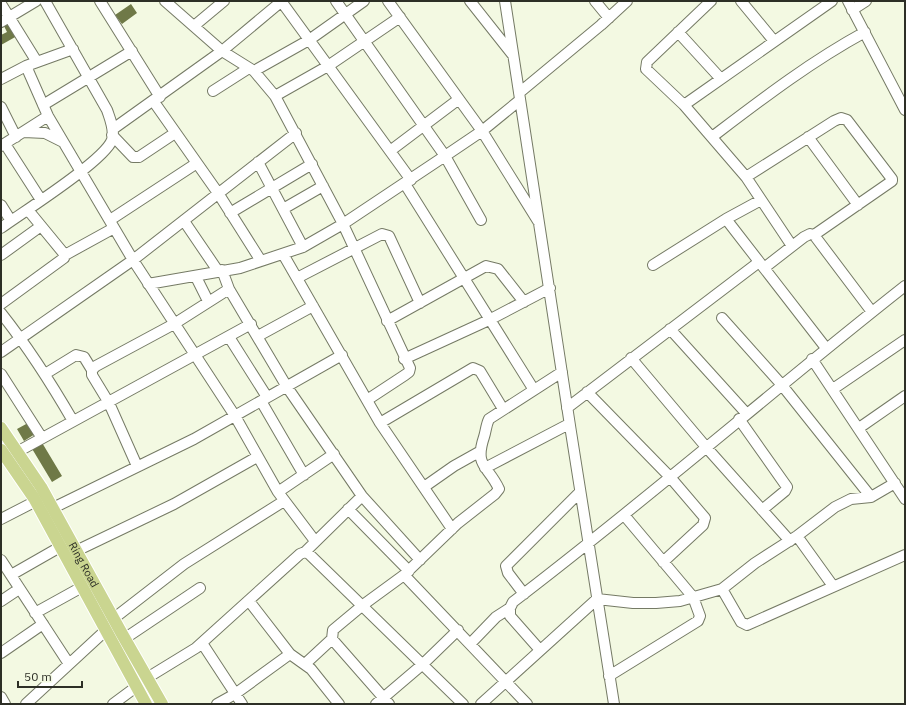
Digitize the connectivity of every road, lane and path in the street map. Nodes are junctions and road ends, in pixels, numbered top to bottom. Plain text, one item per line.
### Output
1 (36, 1) edge
2 (45, 1) edge
3 (100, 1) edge
4 (165, 1) edge
5 (224, 1) edge
6 (282, 1) edge
7 (336, 1) edge
8 (364, 1) edge
9 (388, 1) edge
10 (470, 1) edge
11 (505, 1) edge
12 (595, 1) edge
13 (626, 1) edge
14 (711, 1) edge
15 (741, 1) edge
16 (866, 1) edge
17 (825, 3) edge
18 (1, 4) edge
19 (850, 5) edge
20 (345, 14) junction
21 (400, 17) junction
22 (609, 18) junction
23 (5, 19) edge
24 (194, 26) junction
25 (678, 32) junction
26 (865, 32) junction
27 (309, 40) junction
28 (364, 41) junction
29 (774, 41) junction
30 (73, 48) junction
31 (132, 51) junction
32 (222, 51) junction
33 (513, 55) junction
34 (37, 62) junction
35 (26, 66) junction
36 (328, 66) junction
37 (251, 70) junction
38 (90, 78) junction
39 (1, 79) edge
40 (721, 79) junction
41 (213, 91) dead end
42 (276, 96) junction
43 (520, 96) junction
44 (157, 99) junction
45 (459, 99) junction
46 (44, 105) junction
47 (684, 105) junction
48 (1, 107) edge
49 (905, 110) edge
50 (48, 116) junction
51 (424, 125) junction
52 (482, 131) junction
53 (112, 132) junction
54 (175, 133) junction
55 (296, 133) junction
56 (20, 134) junction
57 (712, 137) junction
58 (808, 137) junction
59 (63, 142) junction
60 (3, 145) edge
61 (390, 151) junction
62 (445, 156) junction
63 (258, 162) junction
64 (197, 163) junction
65 (312, 164) junction
66 (80, 172) junction
67 (746, 177) junction
68 (408, 182) junction
69 (323, 186) junction
70 (272, 189) junction
71 (218, 193) junction
72 (40, 200) junction
73 (761, 200) junction
74 (1, 205) edge
75 (858, 205) junction
76 (283, 209) junction
77 (28, 210) junction
78 (230, 213) junction
79 (726, 219) junction
80 (481, 220) dead end
81 (11, 221) junction
82 (184, 221) junction
83 (112, 224) junction
84 (343, 224) junction
85 (540, 224) junction
86 (41, 226) junction
87 (1, 228) edge
88 (814, 235) junction
89 (792, 246) junction
90 (303, 247) junction
91 (355, 249) junction
92 (283, 254) junction
93 (65, 255) junction
94 (1, 256) edge
95 (133, 260) junction
96 (261, 261) junction
97 (761, 265) junction
98 (653, 266) dead end
99 (220, 271) junction
100 (196, 277) junction
101 (297, 278) junction
102 (463, 278) junction
103 (148, 284) junction
104 (905, 286) edge
105 (550, 288) junction
106 (229, 289) junction
107 (208, 302) junction
108 (524, 302) junction
109 (420, 303) junction
110 (1, 304) edge
111 (313, 306) junction
112 (872, 312) junction
113 (1, 313) edge
114 (722, 318) dead end
115 (489, 320) junction
116 (387, 321) junction
117 (174, 324) junction
118 (251, 324) junction
119 (670, 329) junction
120 (258, 336) junction
121 (229, 337) junction
122 (21, 338) junction
123 (905, 340) edge
124 (826, 348) junction
125 (1, 352) edge
126 (342, 355) junction
127 (196, 356) junction
128 (631, 358) junction
129 (404, 359) junction
130 (812, 359) junction
131 (92, 370) junction
132 (562, 372) junction
133 (1, 374) edge
134 (45, 374) junction
135 (781, 384) junction
136 (287, 386) junction
137 (832, 389) junction
138 (534, 390) junction
139 (587, 392) junction
140 (905, 396) edge
141 (264, 399) junction
142 (367, 400) junction
143 (108, 403) junction
144 (567, 408) junction
145 (503, 409) junction
146 (235, 416) junction
147 (743, 416) junction
148 (73, 421) junction
149 (380, 423) junction
150 (569, 424) junction
151 (1, 428) edge
152 (859, 428) junction
153 (42, 438) junction
154 (706, 447) junction
155 (17, 452) junction
156 (479, 452) junction
157 (334, 454) junction
158 (257, 457) junction
159 (3, 458) edge
160 (137, 466) junction
161 (485, 468) junction
162 (304, 475) junction
163 (670, 476) junction
164 (896, 483) junction
165 (424, 487) junction
166 (580, 493) junction
167 (281, 496) junction
168 (362, 496) junction
169 (871, 497) junction
170 (905, 499) edge
171 (36, 502) junction
172 (53, 508) junction
173 (348, 509) junction
174 (762, 510) junction
175 (624, 515) junction
176 (1, 519) edge
177 (452, 529) junction
178 (793, 539) junction
179 (315, 541) junction
180 (588, 545) junction
181 (60, 547) junction
182 (76, 551) junction
183 (305, 552) junction
184 (905, 555) edge
185 (1, 560) edge
186 (420, 560) junction
187 (663, 562) junction
188 (407, 573) junction
189 (11, 575) junction
190 (833, 586) junction
191 (82, 587) junction
192 (200, 588) dead end
193 (19, 589) junction
194 (722, 590) junction
195 (524, 594) junction
196 (693, 597) junction
197 (597, 599) junction
198 (1, 601) edge
199 (249, 601) junction
200 (363, 605) junction
201 (510, 608) junction
202 (35, 613) junction
203 (113, 619) junction
204 (43, 624) junction
205 (105, 630) junction
206 (458, 630) junction
207 (124, 639) junction
208 (332, 639) junction
209 (202, 643) junction
210 (470, 644) junction
211 (540, 650) junction
212 (1, 653) edge
213 (290, 654) junction
214 (69, 664) junction
215 (305, 664) junction
216 (423, 664) junction
217 (609, 676) junction
218 (147, 678) junction
219 (506, 681) junction
220 (136, 687) junction
221 (235, 694) junction
222 (1, 697) edge
223 (383, 702) edge
224 (336, 703) edge
225 (5, 704) edge
226 (26, 704) edge
227 (113, 704) edge
228 (146, 704) edge
229 (162, 704) edge
230 (216, 704) edge
231 (242, 704) edge
232 (463, 704) edge
233 (481, 704) edge
234 (527, 704) edge
235 (614, 704) edge

1 - 23 street
2 - 30 street
3 - 31 street
4 - 24 street
5 - 24 street
6 - 27 street
6 - 32 street
7 - 20 street
8 - 20 street
9 - 21 street
10 - 33 street
11 - 33 street
12 - 22 street
13 - 22 street
14 - 25 street
15 - 29 street
16 - 19 street
17 - 29 street
18 - 23 street
19 - 26 street
20 - 27 street
20 - 28 street
21 - 28 street
21 - 45 street
22 - 43 street
23 - 34 street
24 - 32 street
25 - 40 street
25 - 47 street
26 - 49 street
26 - 57 street
27 - 36 street
27 - 37 street
28 - 36 street
28 - 51 street
29 - 40 street
30 - 34 street
30 - 38 street
31 - 38 street
31 - 44 street
32 - 37 street
32 - 44 street
33 - 43 street
34 - 35 street
35 - 39 street
35 - 46 street
36 - 42 street
36 - 61 street
37 - 41 street
37 - 42 street
38 - 46 street
38 - 53 street
40 - 47 street
42 - 55 street
43 - 52 street
43 - 85 street
44 - 53 street
44 - 54 street
45 - 51 street
45 - 52 street
46 - 50 street
47 - 57 street
48 - 56 street
50 - 56 street
50 - 59 street
51 - 61 street
51 - 62 street
52 - 62 street
52 - 85 street
53 - 54 street
53 - 66 street
54 - 64 street
55 - 63 street
55 - 65 street
56 - 59 street
56 - 60 street
57 - 67 street
58 - 67 street
58 - 75 street
58 - 75 street
59 - 66 street
60 - 72 street
61 - 68 street
62 - 68 street
62 - 80 street
63 - 70 street
63 - 71 street
64 - 71 street
64 - 83 street
65 - 69 street
65 - 70 street
66 - 72 street
66 - 83 street
67 - 73 street
68 - 84 street
68 - 102 street
69 - 76 street
69 - 84 street
70 - 76 street
70 - 78 street
71 - 78 street
71 - 82 street
72 - 77 street
73 - 79 street
73 - 89 street
74 - 81 street
75 - 88 street
76 - 90 street
77 - 81 street
77 - 86 street
78 - 96 street
79 - 97 street
79 - 98 street
81 - 87 street
82 - 95 street
82 - 99 street
83 - 93 street
83 - 95 street
84 - 90 street
84 - 91 street
85 - 105 street
86 - 93 street
86 - 94 street
88 - 89 street
88 - 112 street
89 - 97 street
90 - 92 street
91 - 101 street
91 - 109 street
91 - 116 street
92 - 96 street
92 - 101 street
93 - 110 street
95 - 103 street
95 - 122 street
96 - 99 street
97 - 119 street
97 - 124 street
99 - 100 street
99 - 106 street
100 - 103 street
100 - 107 street
101 - 111 street
102 - 108 street
102 - 109 street
102 - 115 street
103 - 117 street
104 - 112 street
105 - 108 street
105 - 132 street
106 - 107 street
106 - 118 street
107 - 117 street
108 - 115 street
109 - 116 street
111 - 120 street
111 - 126 street
112 - 124 street
113 - 122 street
114 - 135 street
115 - 129 street
115 - 138 street
116 - 129 street
117 - 127 street
117 - 131 street
118 - 120 street
118 - 121 street
119 - 128 street
119 - 147 street
120 - 136 street
121 - 127 street
121 - 141 street
122 - 125 street
122 - 134 street
123 - 137 street
124 - 130 street
126 - 136 street
126 - 142 street
127 - 143 street
127 - 146 street
128 - 139 street
128 - 154 street
129 - 142 street
130 - 135 street
130 - 137 street
131 - 134 street
131 - 143 street
132 - 138 street
132 - 144 street
133 - 153 street
134 - 148 street
135 - 147 street
135 - 169 street
136 - 141 street
136 - 157 street
137 - 152 street
138 - 145 street
139 - 144 street
139 - 163 street
140 - 152 street
141 - 146 street
141 - 162 street
142 - 149 street
143 - 148 street
143 - 160 street
144 - 150 street
145 - 149 street
145 - 156 street
146 - 158 street
146 - 160 street
147 - 154 street
147 - 174 street
148 - 153 street
149 - 165 street
150 - 161 street
150 - 166 street
151 - 155 main road, Ring Road
152 - 164 street
153 - 155 street
154 - 163 street
154 - 174 street
155 - 172 main road, Ring Road
156 - 161 street
156 - 165 street
157 - 162 street
157 - 168 street
158 - 167 street
158 - 182 street
159 - 171 main road, Ring Road
160 - 172 street
161 - 177 street
162 - 167 street
163 - 175 street
163 - 187 street
164 - 169 street
164 - 170 street
165 - 177 street
166 - 180 street
166 - 195 street
167 - 179 street
167 - 203 street
168 - 173 street
168 - 186 street
169 - 178 street
171 - 176 street
171 - 181 main road, Ring Road
172 - 182 main road, Ring Road
173 - 179 street
173 - 188 street
174 - 178 street
175 - 180 street
175 - 187 street
177 - 186 street
178 - 190 street
178 - 194 street
179 - 183 street
180 - 195 street
180 - 197 street
181 - 189 street
181 - 191 main road, Ring Road
182 - 203 main road, Ring Road
183 - 199 street
183 - 200 street
184 - 190 street
185 - 189 street
186 - 188 street
187 - 196 street
188 - 200 street
188 - 206 street
189 - 193 street
190 - 194 street
191 - 202 street
191 - 205 main road, Ring Road
192 - 207 street
193 - 198 street
193 - 202 street
194 - 196 street
195 - 201 street
196 - 197 street
196 - 217 street
197 - 211 street
197 - 217 street
199 - 209 street
199 - 213 street
200 - 208 street
200 - 216 street
201 - 210 street
201 - 211 street
202 - 204 street
203 - 207 main road, Ring Road
204 - 212 street
204 - 214 street
205 - 214 street
205 - 220 main road, Ring Road
206 - 210 street
206 - 216 street
207 - 218 main road, Ring Road
208 - 215 street
208 - 223 street
209 - 218 street
209 - 221 street
210 - 219 street
211 - 219 street
213 - 215 street
213 - 221 street
214 - 226 street
215 - 224 street
216 - 223 street
216 - 232 street
217 - 235 street
218 - 229 main road, Ring Road
219 - 233 street
219 - 234 street
220 - 227 street
220 - 228 main road, Ring Road
221 - 230 street
221 - 231 street
222 - 225 street

